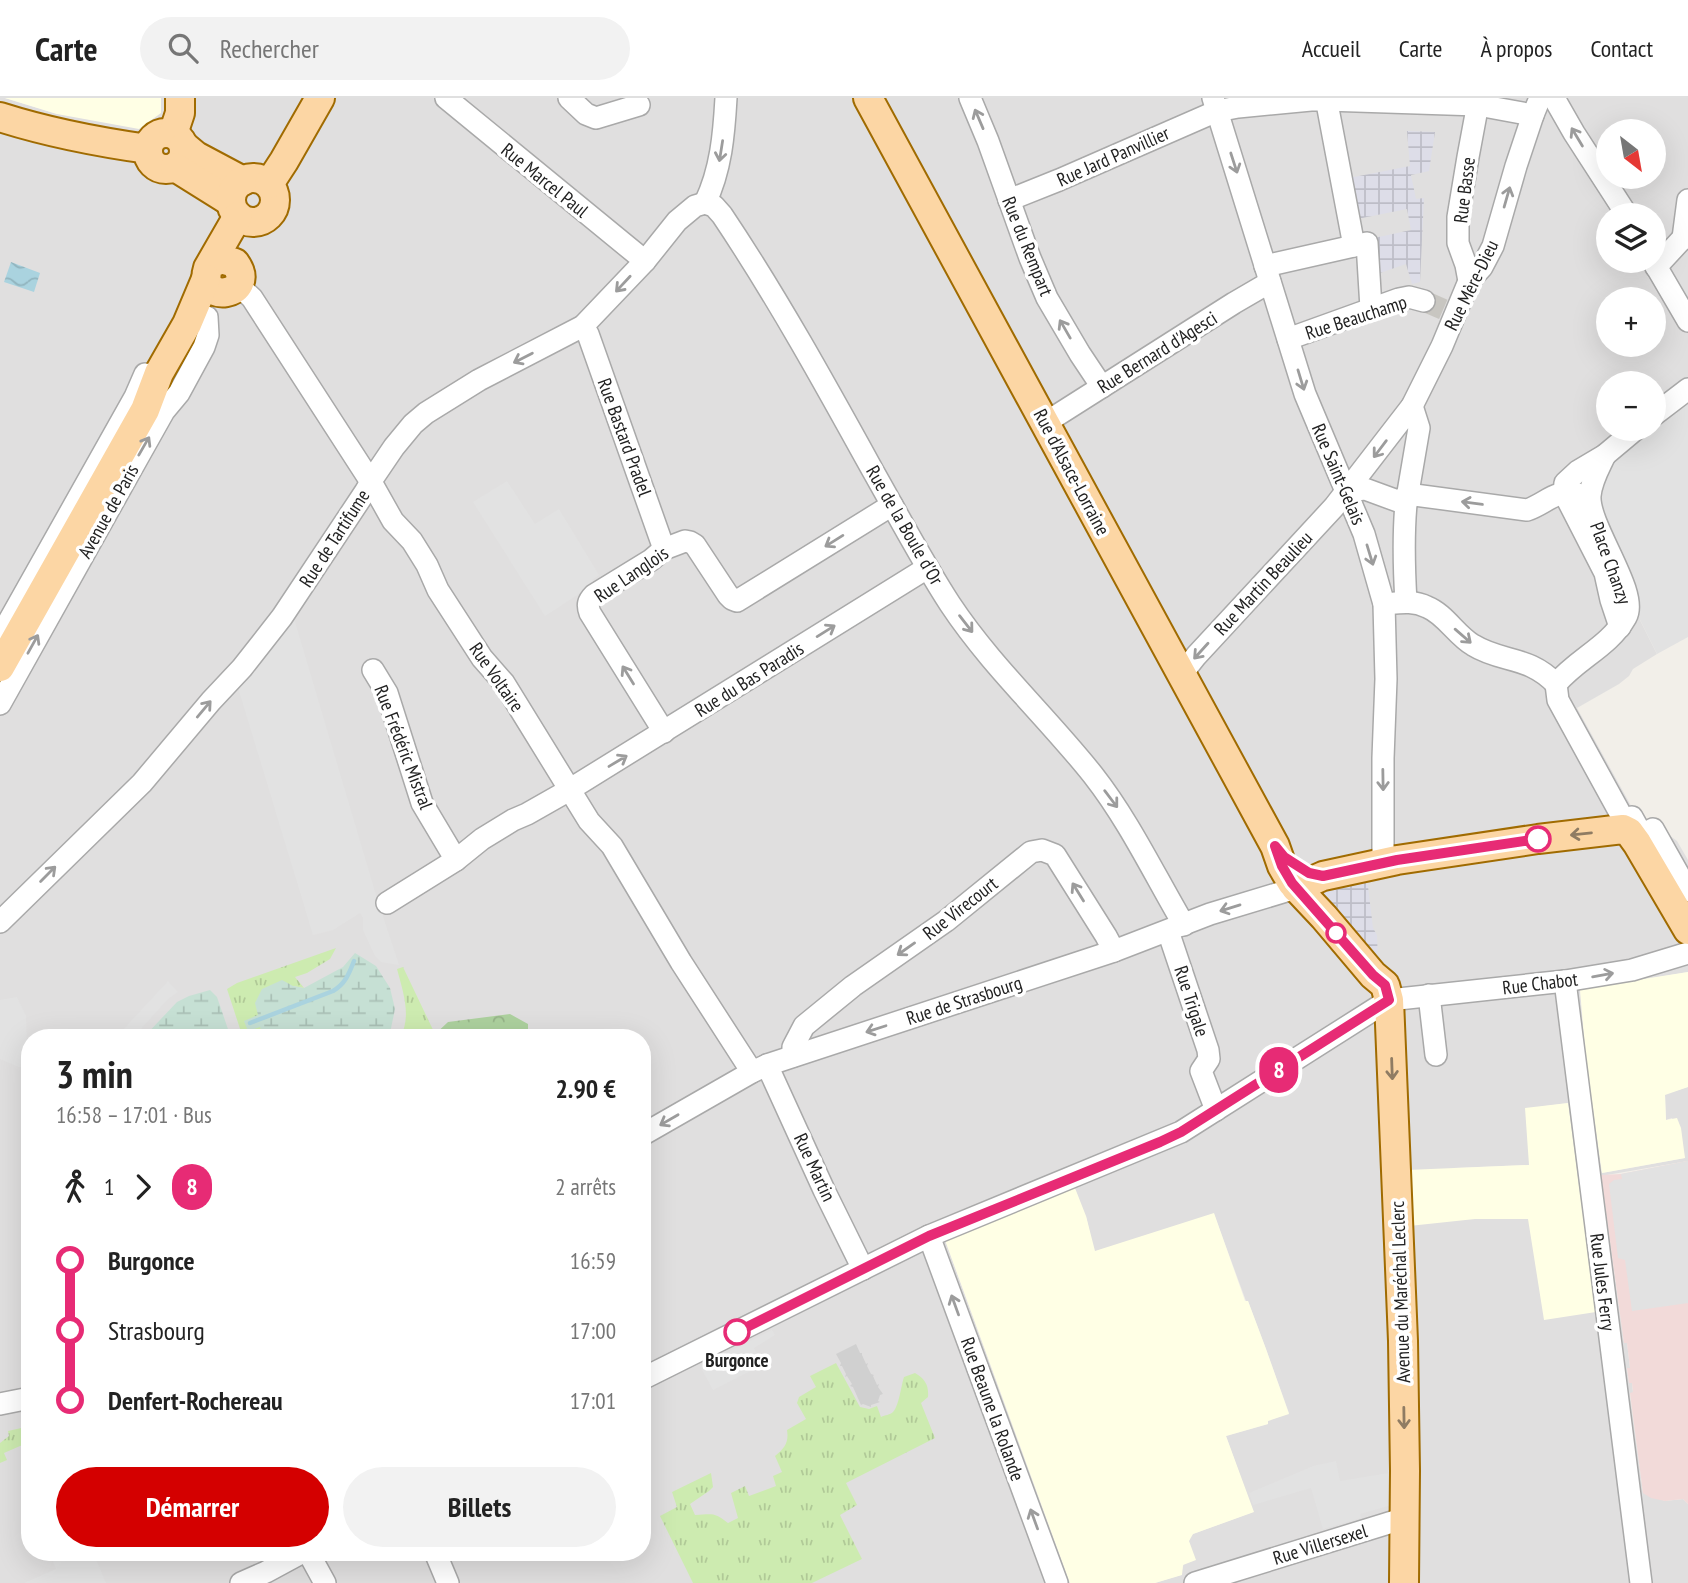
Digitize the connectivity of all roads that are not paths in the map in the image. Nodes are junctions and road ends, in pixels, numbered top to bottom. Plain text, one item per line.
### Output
1 (180, 98) edge
2 (320, 98) edge
3 (446, 98) edge
4 (569, 98) edge
5 (726, 98) edge
6 (868, 98) edge
7 (970, 98) edge
8 (1555, 98) edge
9 (1326, 99) edge
10 (1429, 101) edge
11 (1479, 101) edge
12 (639, 104) dead end
13 (1215, 104) edge
14 (1536, 106) edge
15 (0, 117) edge
16 (177, 149) junction
17 (1009, 200) junction
18 (1688, 200) edge
19 (248, 201) junction
20 (705, 203) junction
21 (1619, 203) edge
22 (1686, 238) edge
23 (1354, 246) junction
24 (1666, 255) edge
25 (645, 261) junction
26 (1660, 273) edge
27 (1268, 274) junction
28 (220, 277) junction
29 (1469, 281) junction
30 (1423, 301) tunnel mouth
31 (1371, 308) junction
32 (207, 317) junction
33 (1688, 321) edge
34 (583, 326) junction
35 (1288, 339) junction
36 (1102, 387) junction
37 (1688, 389) edge
38 (1412, 406) junction
39 (1666, 406) edge
40 (136, 411) junction
41 (1045, 423) junction
42 (1622, 441) edge
43 (1605, 455) junction
44 (371, 482) junction
45 (1346, 491) junction
46 (1564, 493) junction
47 (1589, 497) junction
48 (1407, 499) junction
49 (892, 505) junction
50 (77, 516) junction
51 (664, 549) junction
52 (927, 568) junction
53 (1406, 602) junction
54 (1384, 604) junction
55 (1620, 627) junction
56 (0, 637) edge
57 (0, 667) edge
58 (373, 670) dead end
59 (1181, 675) junction
60 (1556, 684) junction
61 (0, 704) edge
62 (664, 732) junction
63 (571, 789) junction
64 (1623, 816) junction
65 (1275, 846) junction
66 (456, 860) junction
67 (1383, 863) junction
68 (1323, 876) junction
69 (1296, 888) junction
70 (1688, 891) edge
71 (387, 903) dead end
72 (0, 922) edge
73 (1176, 928) junction
74 (1688, 930) edge
75 (1114, 951) junction
76 (1688, 953) edge
77 (1565, 981) junction
78 (1429, 995) junction
79 (1389, 1000) junction
80 (1436, 1055) dead end
81 (793, 1056) junction
82 (760, 1068) junction
83 (1216, 1110) junction
84 (651, 1130) edge
85 (929, 1236) junction
86 (863, 1269) junction
87 (651, 1375) edge
88 (21, 1400) edge
89 (0, 1404) edge
90 (1405, 1518) junction
91 (287, 1561) edge
92 (311, 1561) edge
93 (439, 1561) edge
94 (241, 1583) edge
95 (325, 1583) edge
96 (448, 1583) edge
97 (1057, 1583) edge
98 (1195, 1583) edge
99 (1404, 1583) edge
100 (1641, 1583) edge

1 - 16 main road
2 - 19 main road, Avenue de Paris
3 - 25 street, Rue Marcel Paul
4 - 12 street
5 -> 20 street
6 - 41 main road, Rue d'Alsace-Lorraine
17 -> 7 street, Rue du Rempart
21 -> 8 street
9 - 10 street, Rue Jard Panvillier
9 - 13 street, Rue Jard Panvillier
9 - 23 street
10 - 11 street, Rue Jard Panvillier
11 - 14 street, Rue Jard Panvillier
11 - 29 street, Rue Basse
13 - 17 street, Rue Jard Panvillier
13 -> 27 street, Rue Saint-Gelais
29 -> 14 street, Rue Mère-Dieu
15 - 16 main road
16 - 19 main road
36 -> 17 street, Rue du Rempart
18 - 22 street
19 - 28 main road, Avenue de Paris
20 - 25 street, Rue de Tartifume
20 - 49 street, Rue de la Boule d'Or
22 - 24 street
23 - 27 street, Rue Bernard d'Agesci
23 - 31 street
25 -> 34 street, Rue de Tartifume
26 - 33 street
27 - 35 street, Rue Saint-Gelais
27 - 36 street, Rue Bernard d'Agesci
28 - 32 main road, Avenue de Paris
28 - 40 main road, Avenue de Paris
28 - 44 street, Rue Voltaire
29 - 38 street, Rue Mère-Dieu
30 - 31 street, Rue Beauchamp
31 - 35 street, Rue Beauchamp
32 - 40 main road, Avenue de Paris
61 -> 32 street, Avenue de Paris
34 -> 44 street, Rue de Tartifume
34 - 51 street, Rue Bastard Pradel
35 -> 45 street, Rue Saint-Gelais
36 - 41 street, Rue Bernard d'Agesci
37 - 39 street
38 -> 45 street, Rue Mère-Dieu
38 - 48 street
40 - 50 street, Avenue de Paris
40 - 50 main road, Avenue de Paris
41 - 59 main road, Rue d'Alsace-Lorraine
42 - 43 street, Place Chanzy
43 - 46 street, Place Chanzy
43 - 47 street, Place Chanzy
44 - 63 street, Rue Voltaire
72 -> 44 street, Rue de Tartifume
45 - 48 street
45 -> 54 street, Rue Saint-Gelais
45 -> 59 street, Rue Martin Beaulieu
46 - 47 street, Place Chanzy
46 -> 48 street, Place Chanzy
46 - 55 street, Place Chanzy
47 - 55 street, Place Chanzy
48 - 53 street
49 -> 51 street, Rue Langlois
49 - 52 street, Rue de la Boule d'Or
50 - 56 street, Avenue de Paris
50 - 57 main road, Avenue de Paris
62 -> 51 street, Rue Langlois
62 -> 52 street, Rue du Bas Paradis
52 -> 73 street, Rue de la Boule d'Or
53 - 54 street
53 -> 60 street
54 -> 67 street, Rue Saint-Gelais
55 - 60 street, Place Chanzy
58 - 66 street, Rue Frédéric Mistral
59 - 65 main road, Rue d'Alsace-Lorraine
60 - 64 street
63 -> 62 street, Rue du Bas Paradis
63 - 66 street, Rue du Bas Paradis
63 - 82 street, Rue Voltaire
64 -> 67 main road
64 - 70 street
64 - 74 main road
65 - 68 main road
65 - 69 main road, Rue d'Alsace-Lorraine
66 - 71 street, Rue du Bas Paradis
67 - 68 main road
68 - 69 main road
69 -> 73 street, Rue de Strasbourg
69 - 79 main road, Rue d'Alsace-Lorraine
73 - 75 street, Rue de Strasbourg
73 - 83 street, Rue Trigale
75 -> 81 street, Rue de Strasbourg
75 -> 81 street, Rue Virecourt
77 -> 76 street, Rue Chabot
77 - 78 street, Rue Chabot
77 - 100 street, Rue Jules Ferry
78 - 79 street, Rue Chabot
78 - 80 street
79 - 83 street
79 -> 90 main road, Avenue du Maréchal Leclerc
81 - 82 street, Rue de Strasbourg
82 -> 84 street, Rue de Strasbourg
82 - 86 street, Rue Martin
83 - 85 street
85 - 86 street
97 -> 85 street, Rue Beaune la Rolande
86 - 87 street
88 - 89 street
90 - 98 street, Rue Villersexel
90 - 99 main road, Avenue du Maréchal Leclerc
91 - 94 street
92 - 95 street
93 - 96 street

